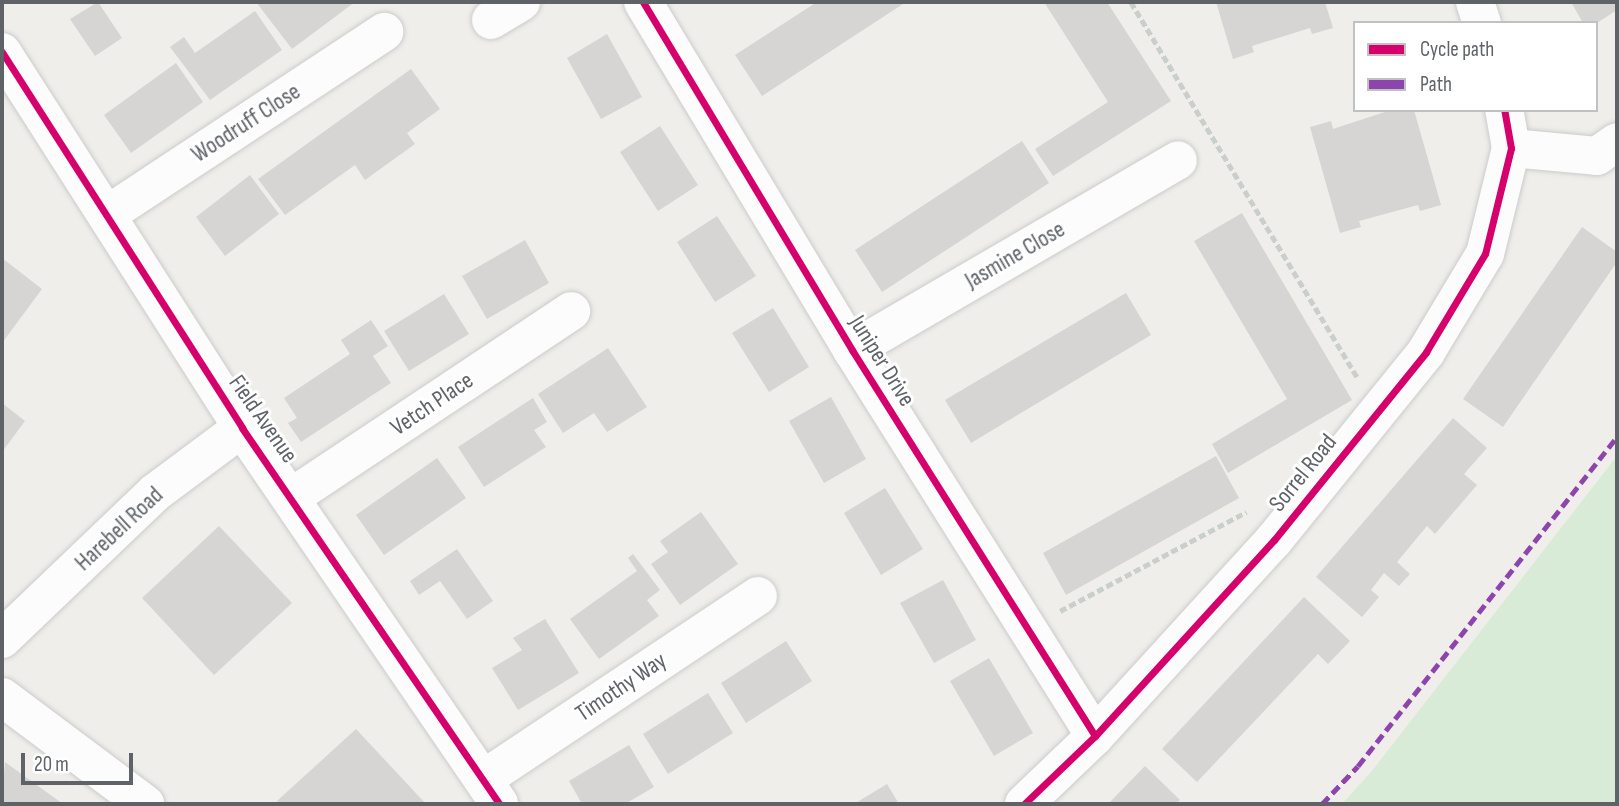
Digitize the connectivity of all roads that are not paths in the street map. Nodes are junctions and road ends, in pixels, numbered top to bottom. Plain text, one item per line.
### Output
1 (643, 2) edge
2 (1475, 2) edge
3 (1481, 21) edge
4 (384, 32) dead end
5 (2, 52) edge
6 (1504, 112) edge
7 (1617, 142) edge
8 (1511, 148) junction
9 (1178, 160) dead end
10 (108, 214) junction
11 (571, 311) dead end
12 (852, 350) junction
13 (243, 428) junction
14 (293, 496) junction
15 (758, 596) dead end
16 (2, 639) edge
17 (2, 697) edge
18 (1095, 736) junction
19 (492, 791) edge
20 (145, 804) edge
21 (1024, 804) edge

1 - 12 street, Juniper Drive
2 - 3 street
4 - 10 street, Woodruff Close
5 - 10 street, Field Avenue
6 - 8 street, Sorrel Road
7 - 8 street
8 - 18 street, Sorrel Road
9 - 12 street, Jasmine Close
10 - 13 street, Field Avenue
11 - 14 street, Vetch Place
12 - 18 street, Juniper Drive
13 - 14 street, Field Avenue
13 - 16 street, Harebell Road
14 - 19 street, Field Avenue
15 - 19 street, Timothy Way
17 - 20 street
18 - 21 street, Sorrel Road

